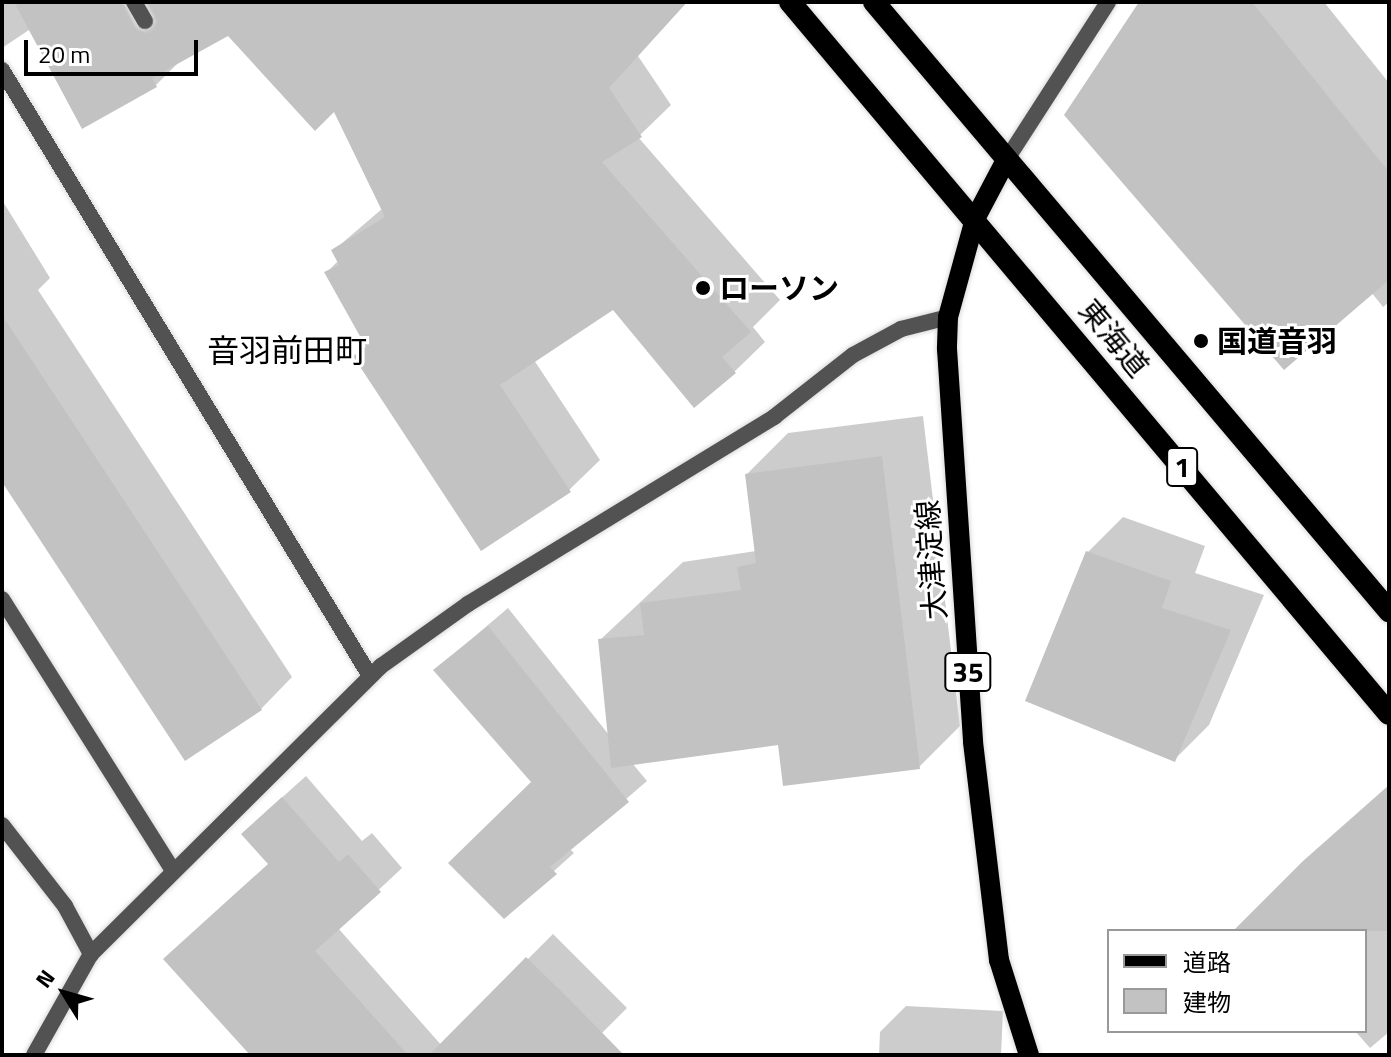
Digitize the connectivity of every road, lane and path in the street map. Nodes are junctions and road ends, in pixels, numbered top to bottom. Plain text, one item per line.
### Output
1 (134, 2) edge
2 (874, 2) edge
3 (1108, 2) edge
4 (794, 3) edge
5 (145, 21) dead end
6 (2, 70) edge
7 (1005, 162) junction
8 (975, 219) junction
9 (948, 317) junction
10 (2, 599) edge
11 (1389, 611) edge
12 (370, 676) junction
13 (1389, 714) edge
14 (2, 825) edge
15 (172, 869) junction
16 (91, 954) junction
17 (34, 1055) edge
18 (1029, 1055) edge

1 - 5 street
2 - 7 highway, 東海道 / 1
3 - 7 street
4 - 8 highway, 東海道 / 1
6 - 12 street
7 - 8 main road, 大津淀線 / 35
7 - 11 highway, 東海道 / 1
8 - 9 main road, 大津淀線 / 35
8 - 13 highway, 東海道 / 1
9 - 12 street
9 - 18 main road, 大津淀線 / 35
10 - 15 street
12 - 15 street
14 - 16 street
15 - 16 street
16 - 17 street

